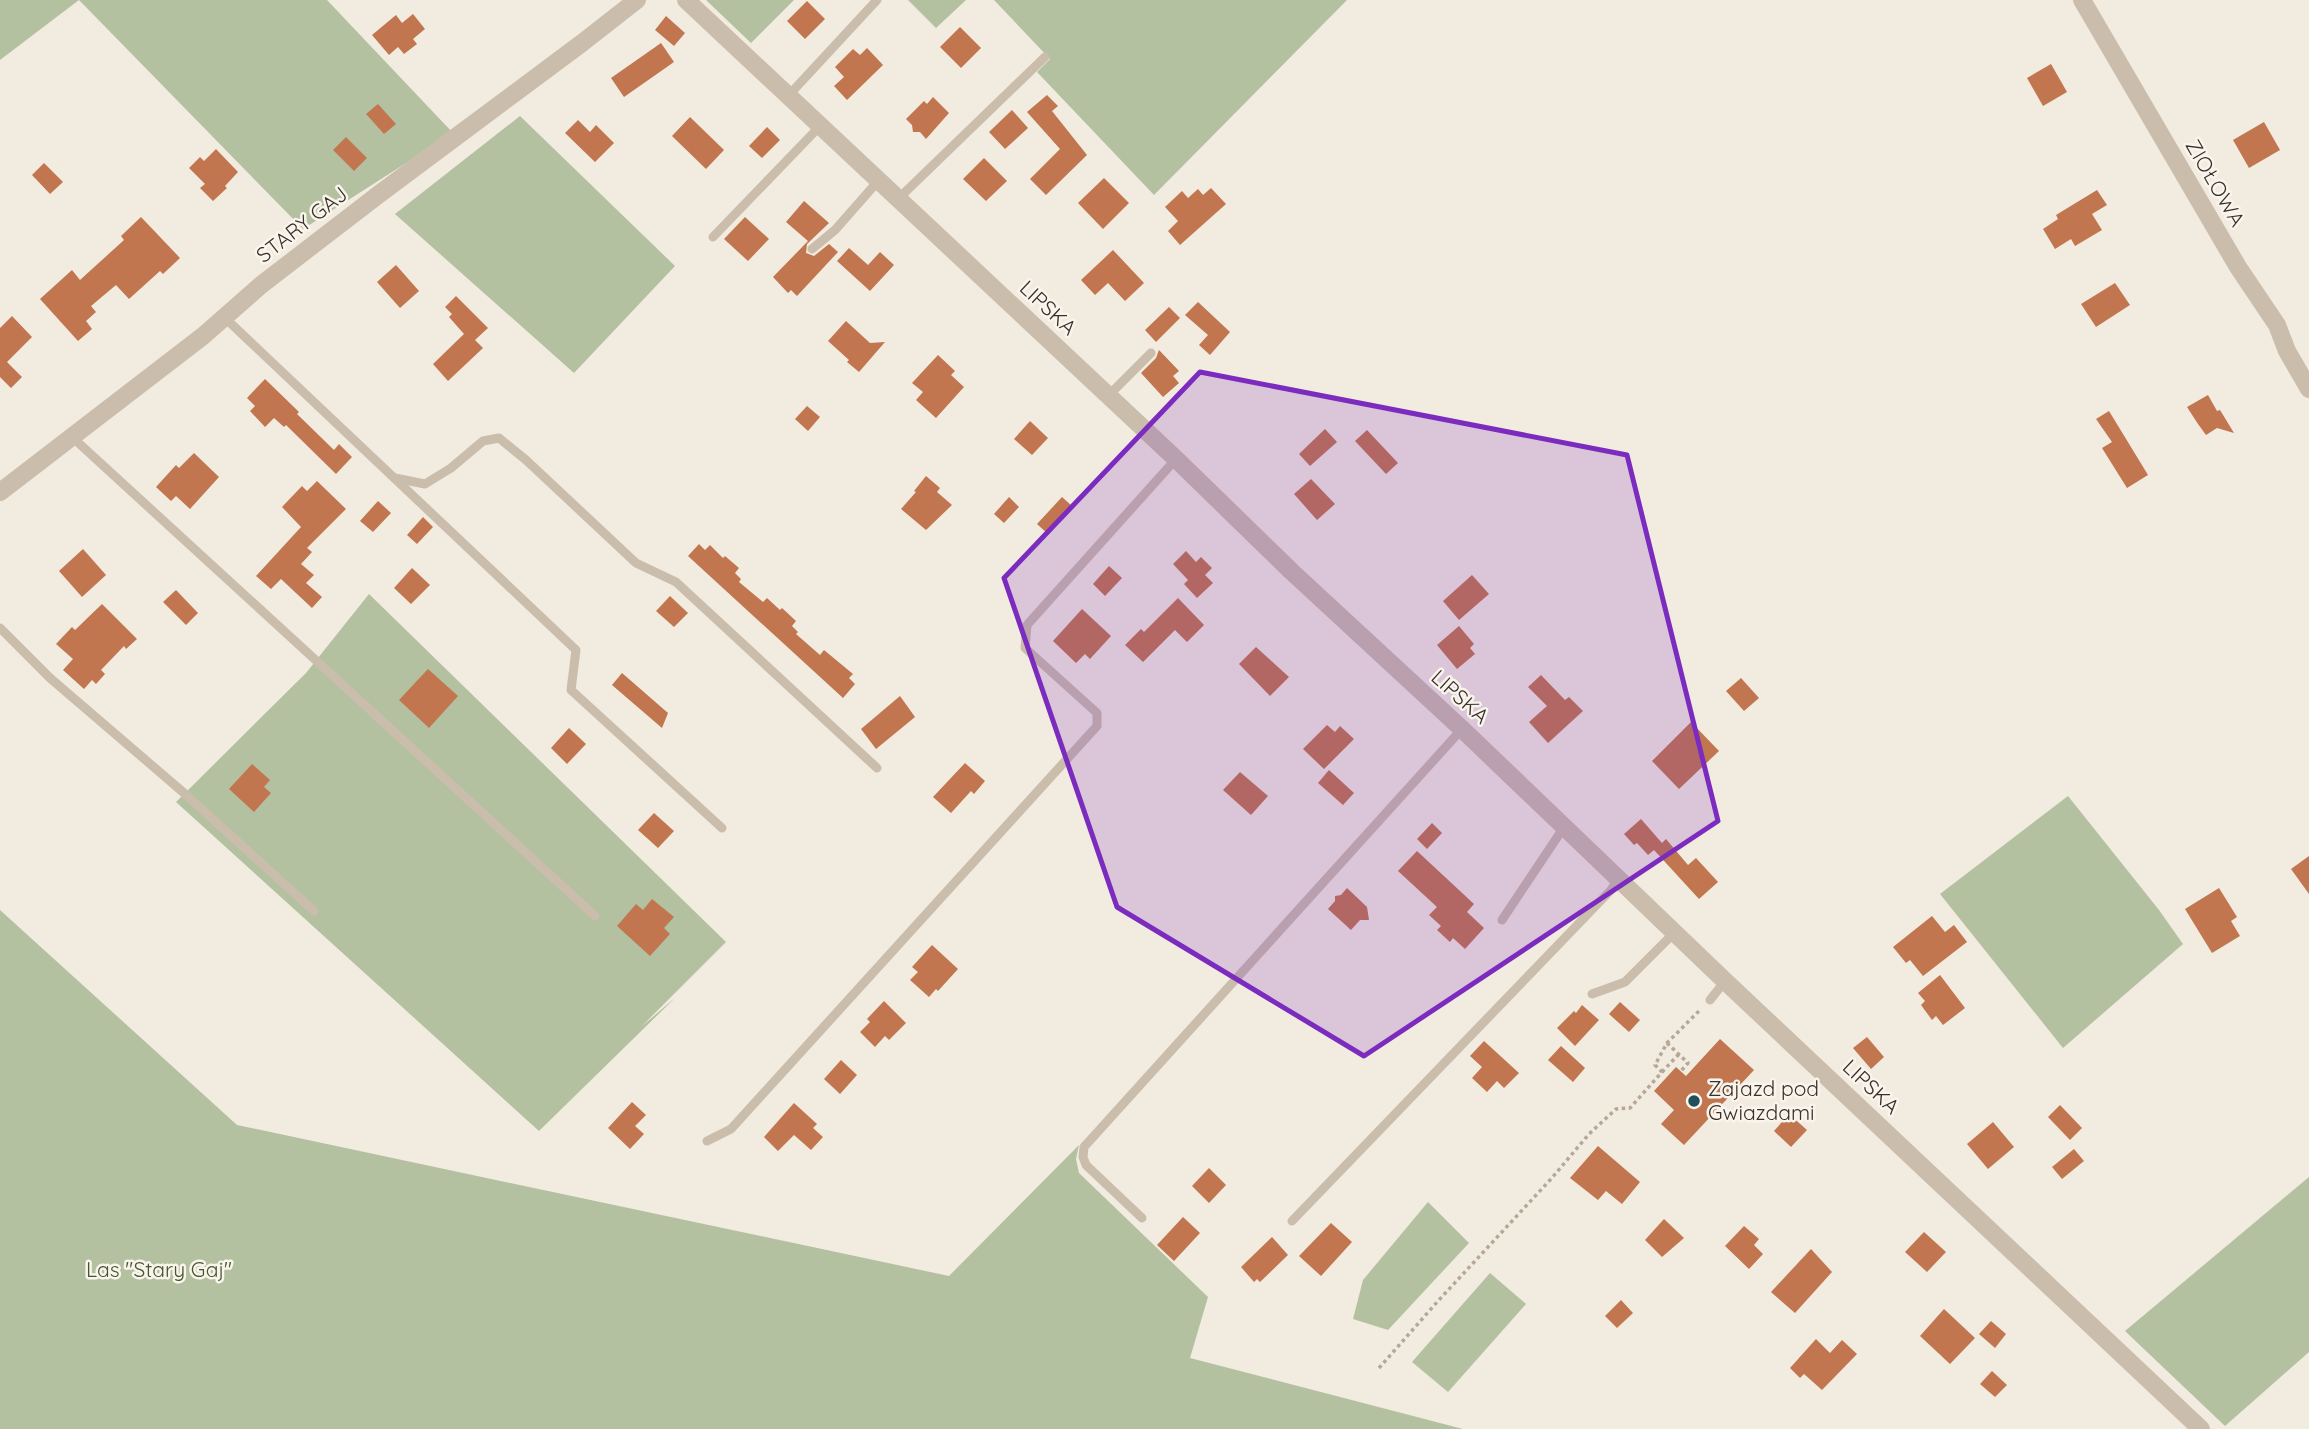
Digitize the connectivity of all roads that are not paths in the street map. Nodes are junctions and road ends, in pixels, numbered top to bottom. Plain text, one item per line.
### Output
1 (637, 0) edge
2 (687, 0) edge
3 (877, 0) edge
4 (2082, 0) edge
5 (1045, 57) dead end
6 (789, 95) junction
7 (821, 125) junction
8 (879, 180) junction
9 (898, 199) junction
10 (713, 237) dead end
11 (812, 249) dead end
12 (224, 317) junction
13 (1151, 354) dead end
14 (2309, 388) edge
15 (1108, 396) junction
16 (72, 437) junction
17 (1176, 459) junction
18 (394, 478) junction
19 (0, 492) edge
20 (0, 628) edge
21 (1462, 729) junction
22 (877, 768) dead end
23 (1564, 827) junction
24 (722, 828) dead end
25 (1618, 879) junction
26 (314, 911) dead end
27 (595, 916) dead end
28 (1502, 920) dead end
29 (1674, 933) junction
30 (1725, 981) junction
31 (1592, 994) dead end
32 (1710, 1000) road end
33 (707, 1141) dead end
34 (1142, 1218) dead end
35 (1292, 1221) dead end
36 (2201, 1429) edge

1 - 12 street, STARY GAJ
2 - 6 street, LIPSKA
3 - 6 lane
4 - 14 street, ZIOŁOWA
5 - 9 lane
6 - 7 street, LIPSKA
7 - 8 street, LIPSKA
7 - 10 lane
8 - 9 street, LIPSKA
8 - 11 lane
9 - 15 street, LIPSKA
12 - 16 street, STARY GAJ
12 - 18 lane
13 - 15 lane
15 - 17 street, LIPSKA
16 - 19 street, STARY GAJ
16 - 27 lane
17 - 21 street, LIPSKA
17 - 33 lane
18 - 22 lane
18 - 24 lane
20 - 26 lane
21 - 23 street, LIPSKA
21 - 34 lane
23 - 25 street, LIPSKA
23 - 28 lane
25 - 29 street, LIPSKA
25 - 35 lane
29 - 30 street, LIPSKA
29 - 31 lane
30 - 32 lane
30 - 36 street, LIPSKA

